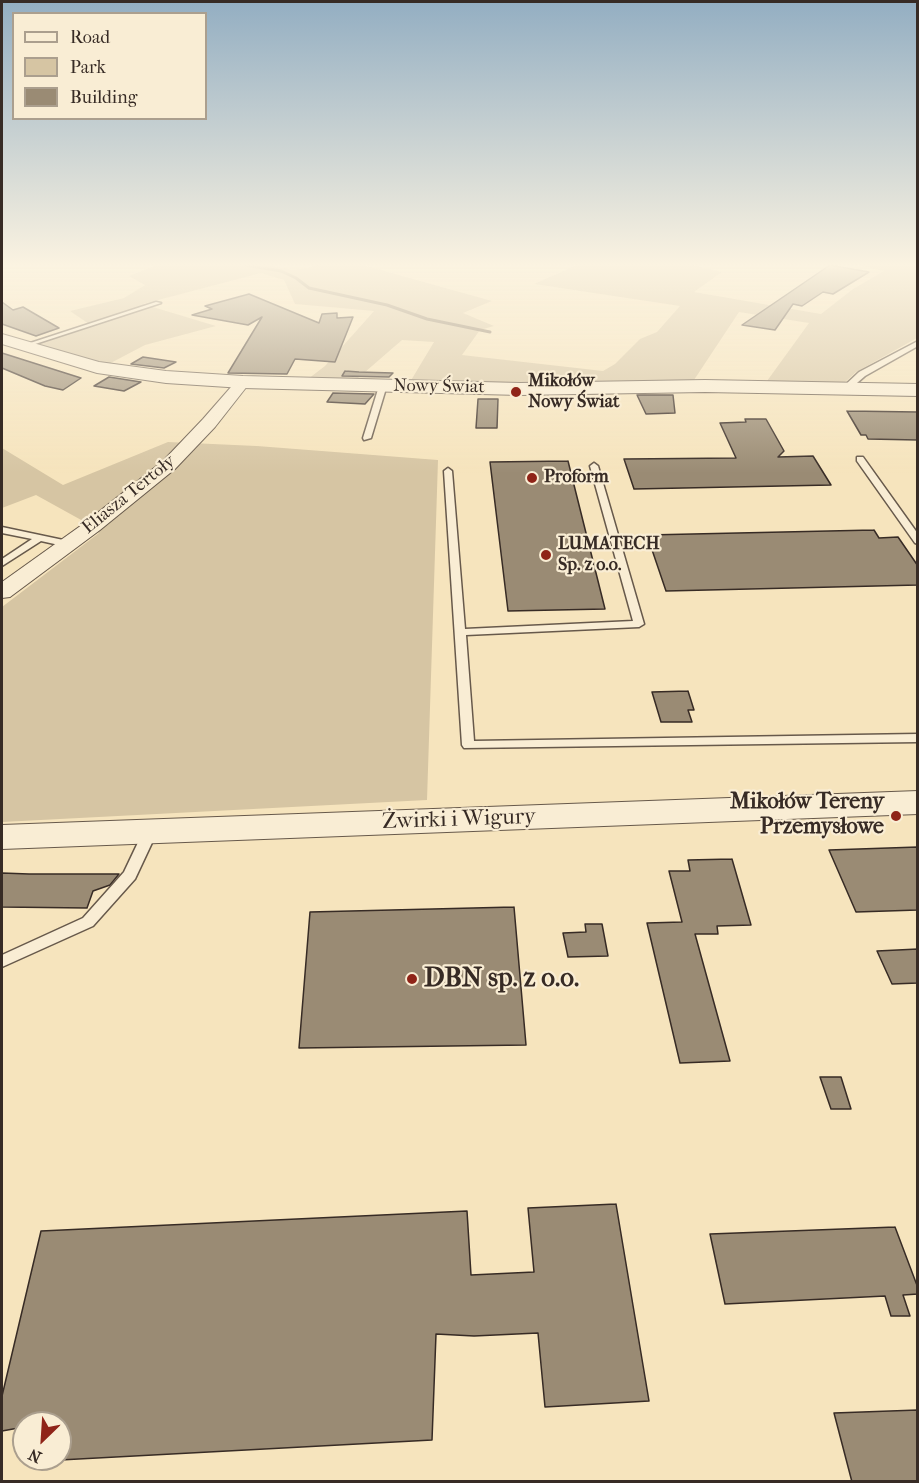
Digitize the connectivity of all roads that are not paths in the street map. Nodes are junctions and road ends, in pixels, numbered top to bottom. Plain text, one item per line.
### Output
1 (61, 334) edge
2 (2, 339) edge
3 (918, 343) edge
4 (24, 346) junction
5 (243, 382) junction
6 (383, 385) junction
7 (847, 387) junction
8 (918, 390) edge
9 (367, 438) dead end
10 (860, 459) dead end
11 (594, 466) dead end
12 (448, 471) dead end
13 (2, 530) edge
14 (40, 538) junction
15 (918, 541) edge
16 (68, 544) junction
17 (2, 563) edge
18 (2, 592) edge
19 (460, 632) junction
20 (918, 738) edge
21 (918, 802) edge
22 (150, 832) junction
23 (2, 837) edge
24 (2, 962) edge

1 - 4 lane
2 - 4 street, Nowy Świat
3 - 7 lane
4 - 5 street, Nowy Świat
5 - 6 street, Nowy Świat
5 - 16 street, Eliasza Tertoły
6 - 7 street, Nowy Świat
6 - 9 lane
7 - 8 street, Nowy Świat
10 - 15 lane
11 - 19 lane
12 - 19 lane
13 - 14 lane
14 - 16 lane
14 - 17 lane
16 - 18 street, Eliasza Tertoły
19 - 20 lane
21 - 22 street, Żwirki i Wigury
22 - 23 street, Żwirki i Wigury
22 - 24 lane

